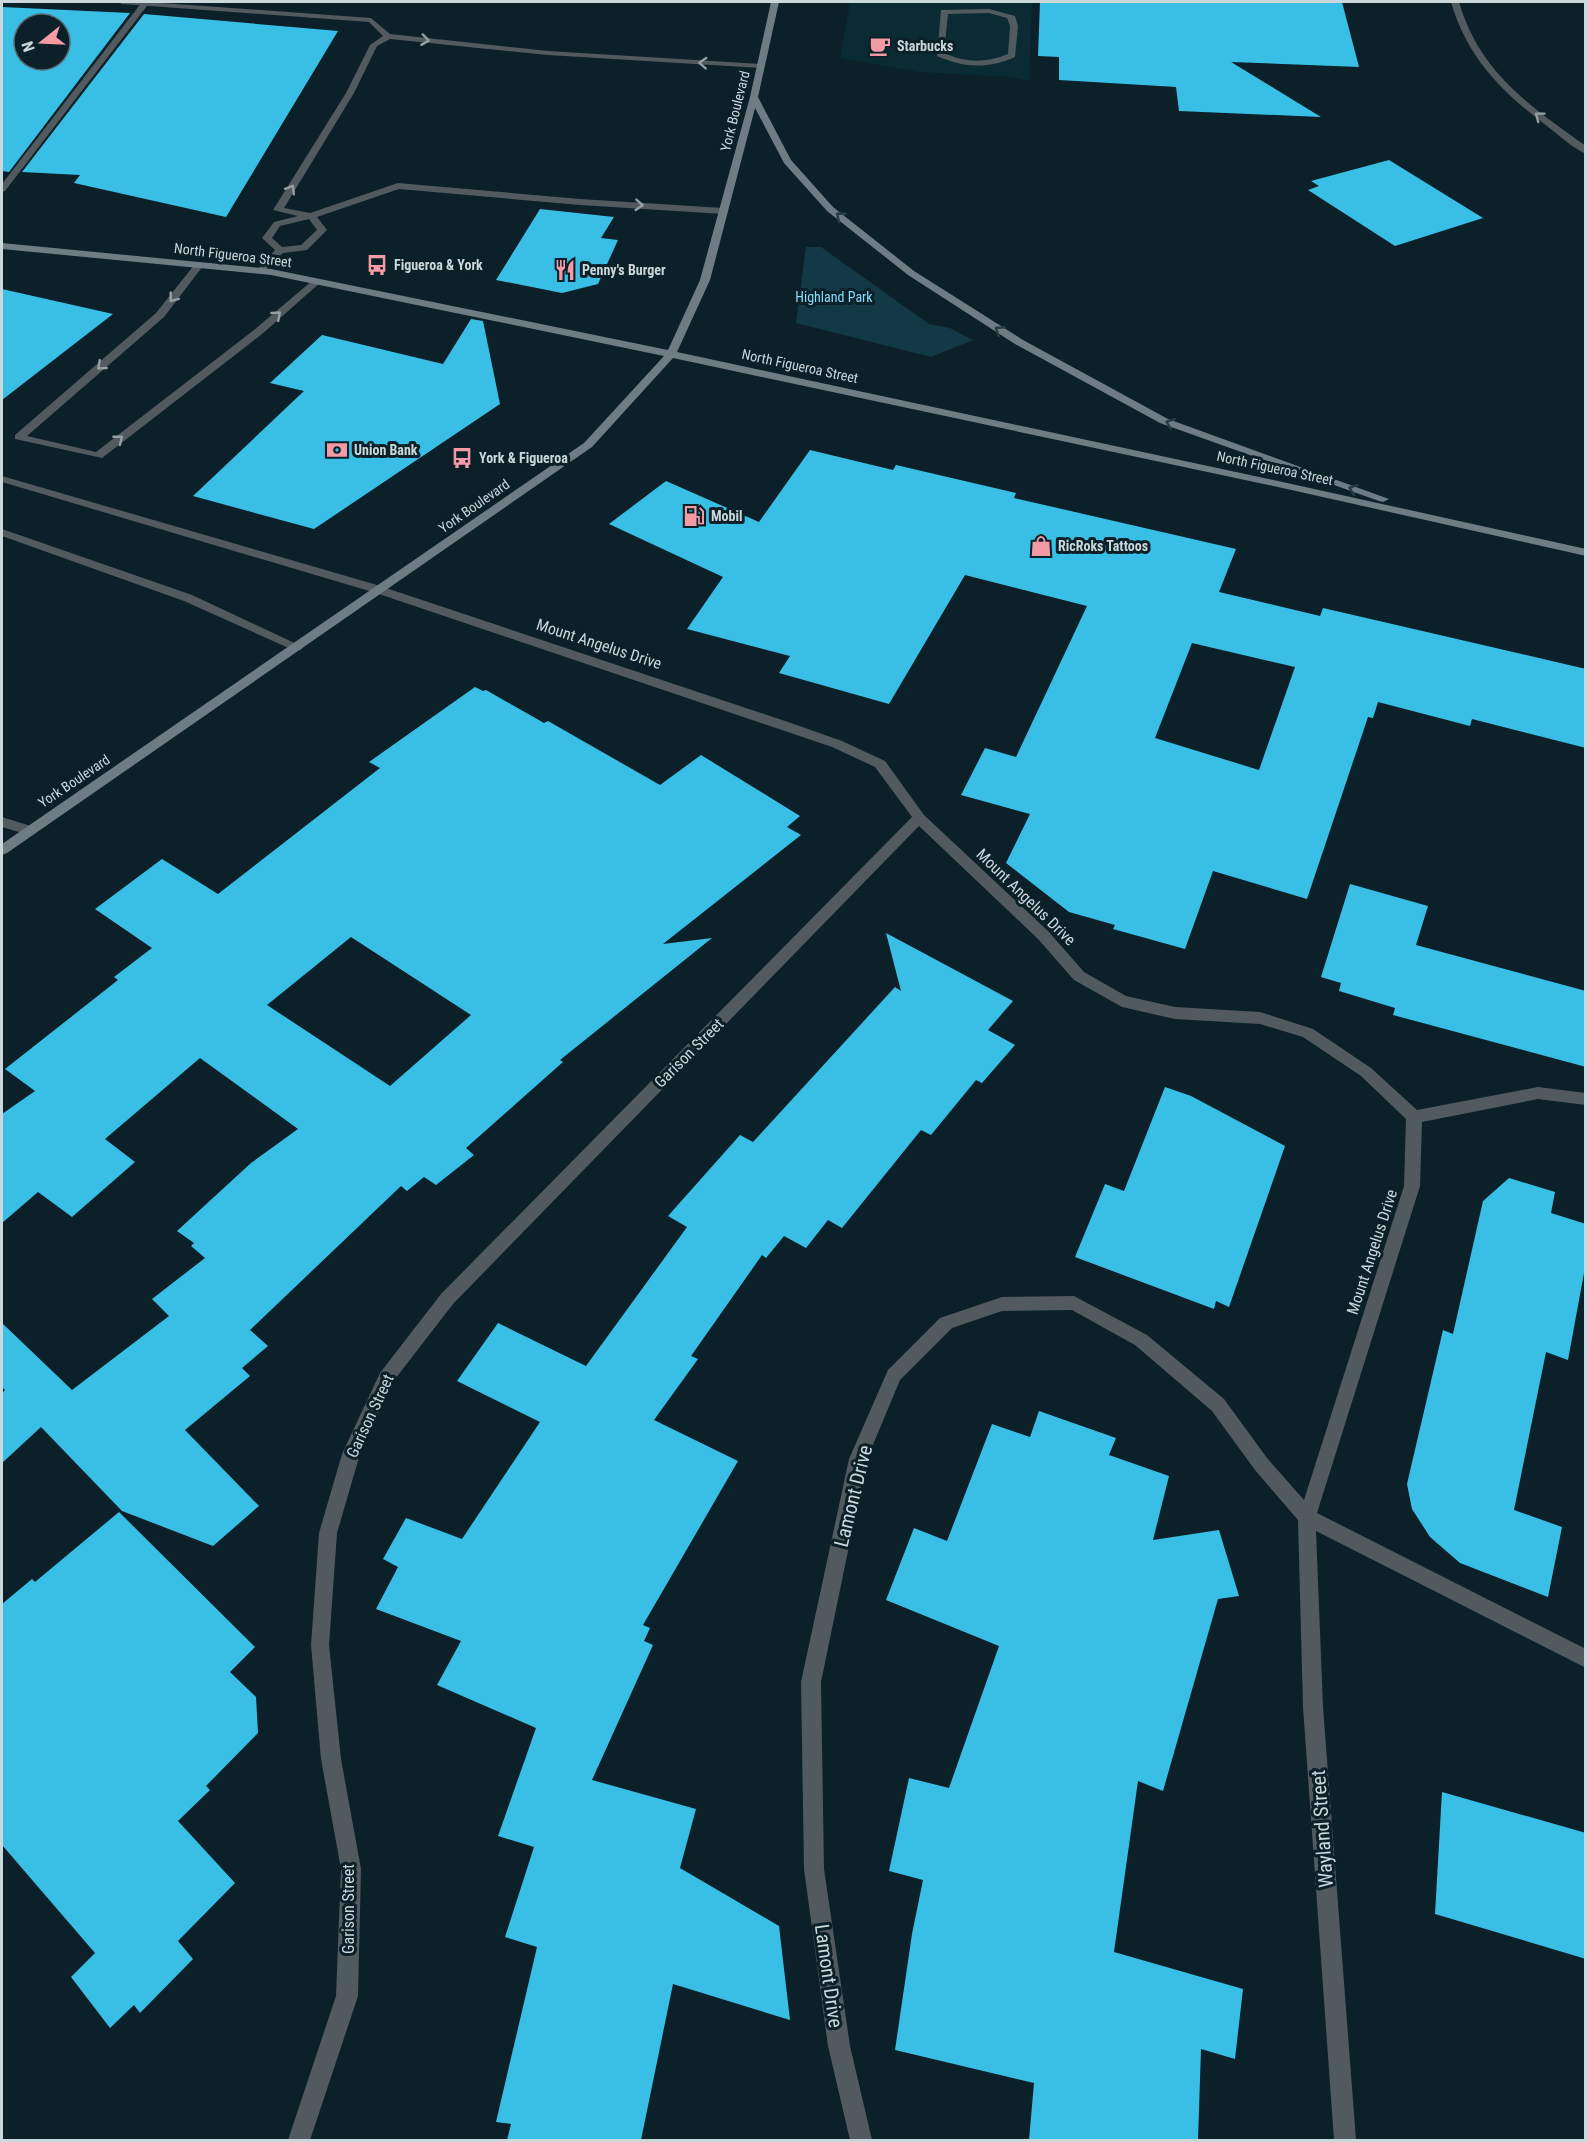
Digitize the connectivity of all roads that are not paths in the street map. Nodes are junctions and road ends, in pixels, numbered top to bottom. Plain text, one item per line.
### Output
1 (122, 2) edge
2 (145, 2) edge
3 (775, 2) edge
4 (1455, 2) edge
5 (945, 12) joint
6 (388, 36) junction
7 (761, 66) junction
8 (754, 97) junction
9 (1586, 151) edge
10 (2, 189) edge
11 (723, 211) junction
12 (311, 216) junction
13 (2, 246) edge
14 (280, 250) junction
15 (198, 266) junction
16 (261, 272) junction
17 (316, 282) junction
18 (671, 354) junction
19 (2, 479) edge
20 (1448, 522) junction
21 (2, 532) edge
22 (1586, 553) edge
23 (380, 590) junction
24 (297, 647) junction
25 (920, 818) junction
26 (2, 822) edge
27 (28, 830) junction
28 (2, 850) edge
29 (1586, 1099) edge
30 (1414, 1118) junction
31 (1307, 1517) junction
32 (1586, 1659) edge
33 (299, 2140) edge
34 (861, 2140) edge
35 (1345, 2140) edge

1 - 2 street
2 - 6 street
2 - 10 street
3 - 7 main road, York Boulevard
9 -> 4 street
5 - 5 street
6 - 7 street
12 -> 6 street
7 - 8 main road, York Boulevard
8 - 11 main road, York Boulevard
20 -> 8 main road
12 -> 11 street
11 - 18 main road, York Boulevard
12 - 14 street
12 - 14 street
13 - 15 main road, North Figueroa Street
14 - 16 street
15 - 16 main road, North Figueroa Street
15 -> 17 street
16 - 17 main road, North Figueroa Street
17 - 18 main road, North Figueroa Street
18 - 20 main road, North Figueroa Street
18 - 23 main road, York Boulevard
19 - 23 street, Mount Angelus Drive
20 - 22 main road, North Figueroa Street
21 - 24 street
23 - 24 main road, York Boulevard
23 - 25 street, Mount Angelus Drive
24 - 27 main road, York Boulevard
25 - 30 street, Mount Angelus Drive
25 - 33 street, Garison Street
26 - 27 street
27 - 28 main road, York Boulevard
29 - 30 street
30 - 31 street, Mount Angelus Drive
31 - 32 street
31 - 34 street, Lamont Drive
31 - 35 street, Wayland Street

